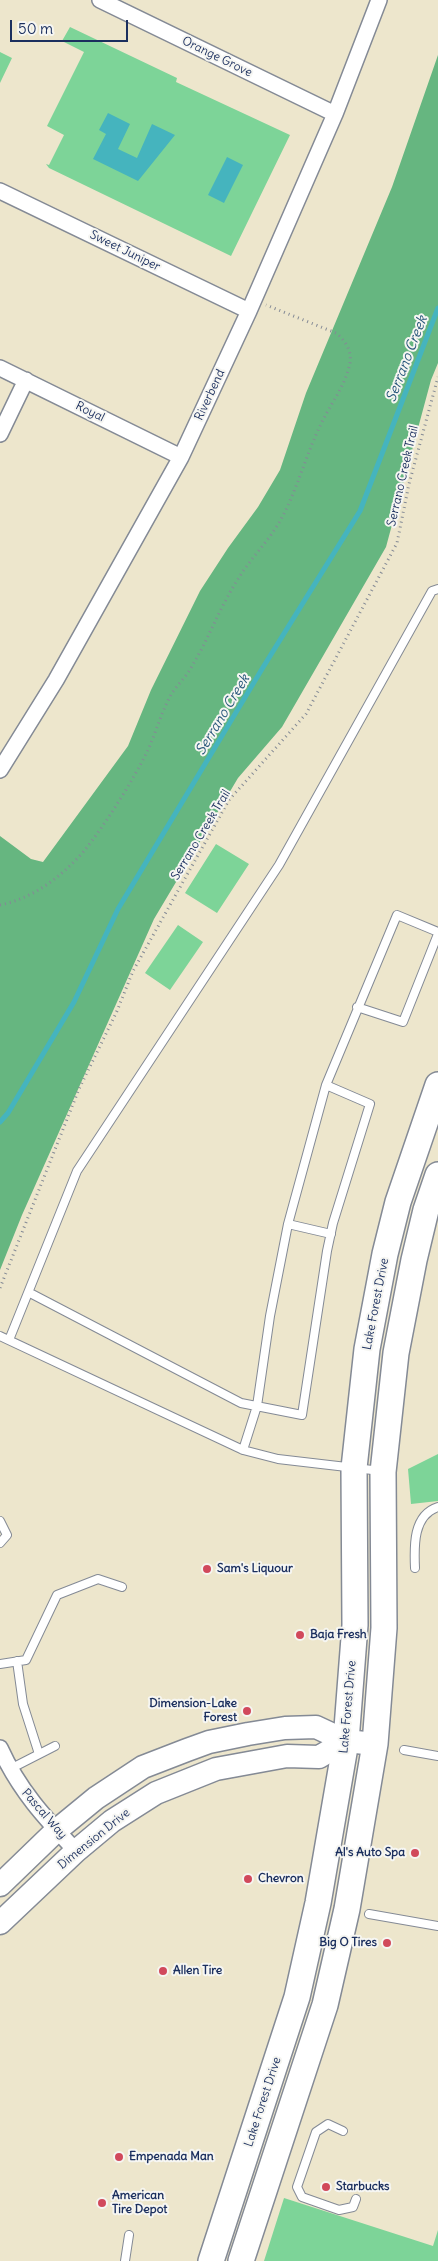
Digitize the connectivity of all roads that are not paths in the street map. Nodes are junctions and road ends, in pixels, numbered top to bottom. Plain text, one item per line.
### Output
1 (100, 0) edge
2 (379, 0) edge
3 (335, 114) junction
4 (0, 191) edge
5 (252, 306) junction
6 (0, 368) edge
7 (26, 380) junction
8 (0, 434) edge
9 (181, 458) junction
10 (438, 589) edge
11 (0, 770) edge
12 (438, 933) edge
13 (357, 1007) junction
14 (326, 1085) junction
15 (438, 1086) edge
16 (438, 1175) edge
17 (288, 1224) junction
18 (331, 1234) junction
19 (30, 1293) junction
20 (0, 1336) edge
21 (9, 1340) junction
22 (257, 1406) junction
23 (243, 1450) junction
24 (354, 1468) junction
25 (383, 1472) junction
26 (438, 1507) edge
27 (0, 1522) edge
28 (0, 1543) edge
29 (415, 1568) dead end
30 (122, 1587) dead end
31 (16, 1661) junction
32 (0, 1664) edge
33 (346, 1741) junction
34 (374, 1744) junction
35 (55, 1746) dead end
36 (404, 1750) dead end
37 (1, 1752) edge
38 (39, 1754) junction
39 (438, 1756) edge
40 (10, 1769) junction
41 (57, 1830) junction
42 (76, 1851) junction
43 (0, 1885) edge
44 (369, 1914) dead end
45 (0, 1923) edge
46 (438, 1926) edge
47 (343, 2131) dead end
48 (356, 2199) dead end
49 (129, 2235) dead end
50 (125, 2261) edge
51 (211, 2261) edge
52 (241, 2261) edge

1 - 3 street, Orange Grove
2 - 3 street, Riverbend
3 - 5 street, Riverbend
4 - 5 street, Sweet Juniper
5 - 9 street, Riverbend
6 - 7 street, Royal
7 - 8 street
7 - 9 street, Royal
9 - 11 street, Riverbend
10 - 19 lane
12 - 13 lane
12 - 13 lane
13 - 14 lane
14 - 17 lane
14 - 18 lane
15 - 24 main road, Lake Forest Drive
16 - 25 main road
17 - 18 lane
17 - 22 lane
18 - 22 lane
19 - 21 lane
19 - 22 lane
20 - 21 lane
21 - 23 lane
22 - 23 lane
23 - 24 lane
24 - 25 lane
24 - 33 main road, Lake Forest Drive
25 - 34 main road
26 - 29 lane
27 - 28 lane
30 - 31 lane
31 - 32 lane
31 - 38 lane
33 - 34 main road
33 - 41 main road
33 - 42 main road, Dimension Drive
33 - 51 main road, Lake Forest Drive
34 - 52 main road
35 - 38 lane
36 - 39 lane
37 - 40 street, Pascal Way
38 - 40 lane
40 - 41 street, Pascal Way
41 - 42 street, Pascal Way
41 - 43 main road
42 - 45 main road, Dimension Drive
44 - 46 lane
47 - 48 lane
49 - 50 lane

